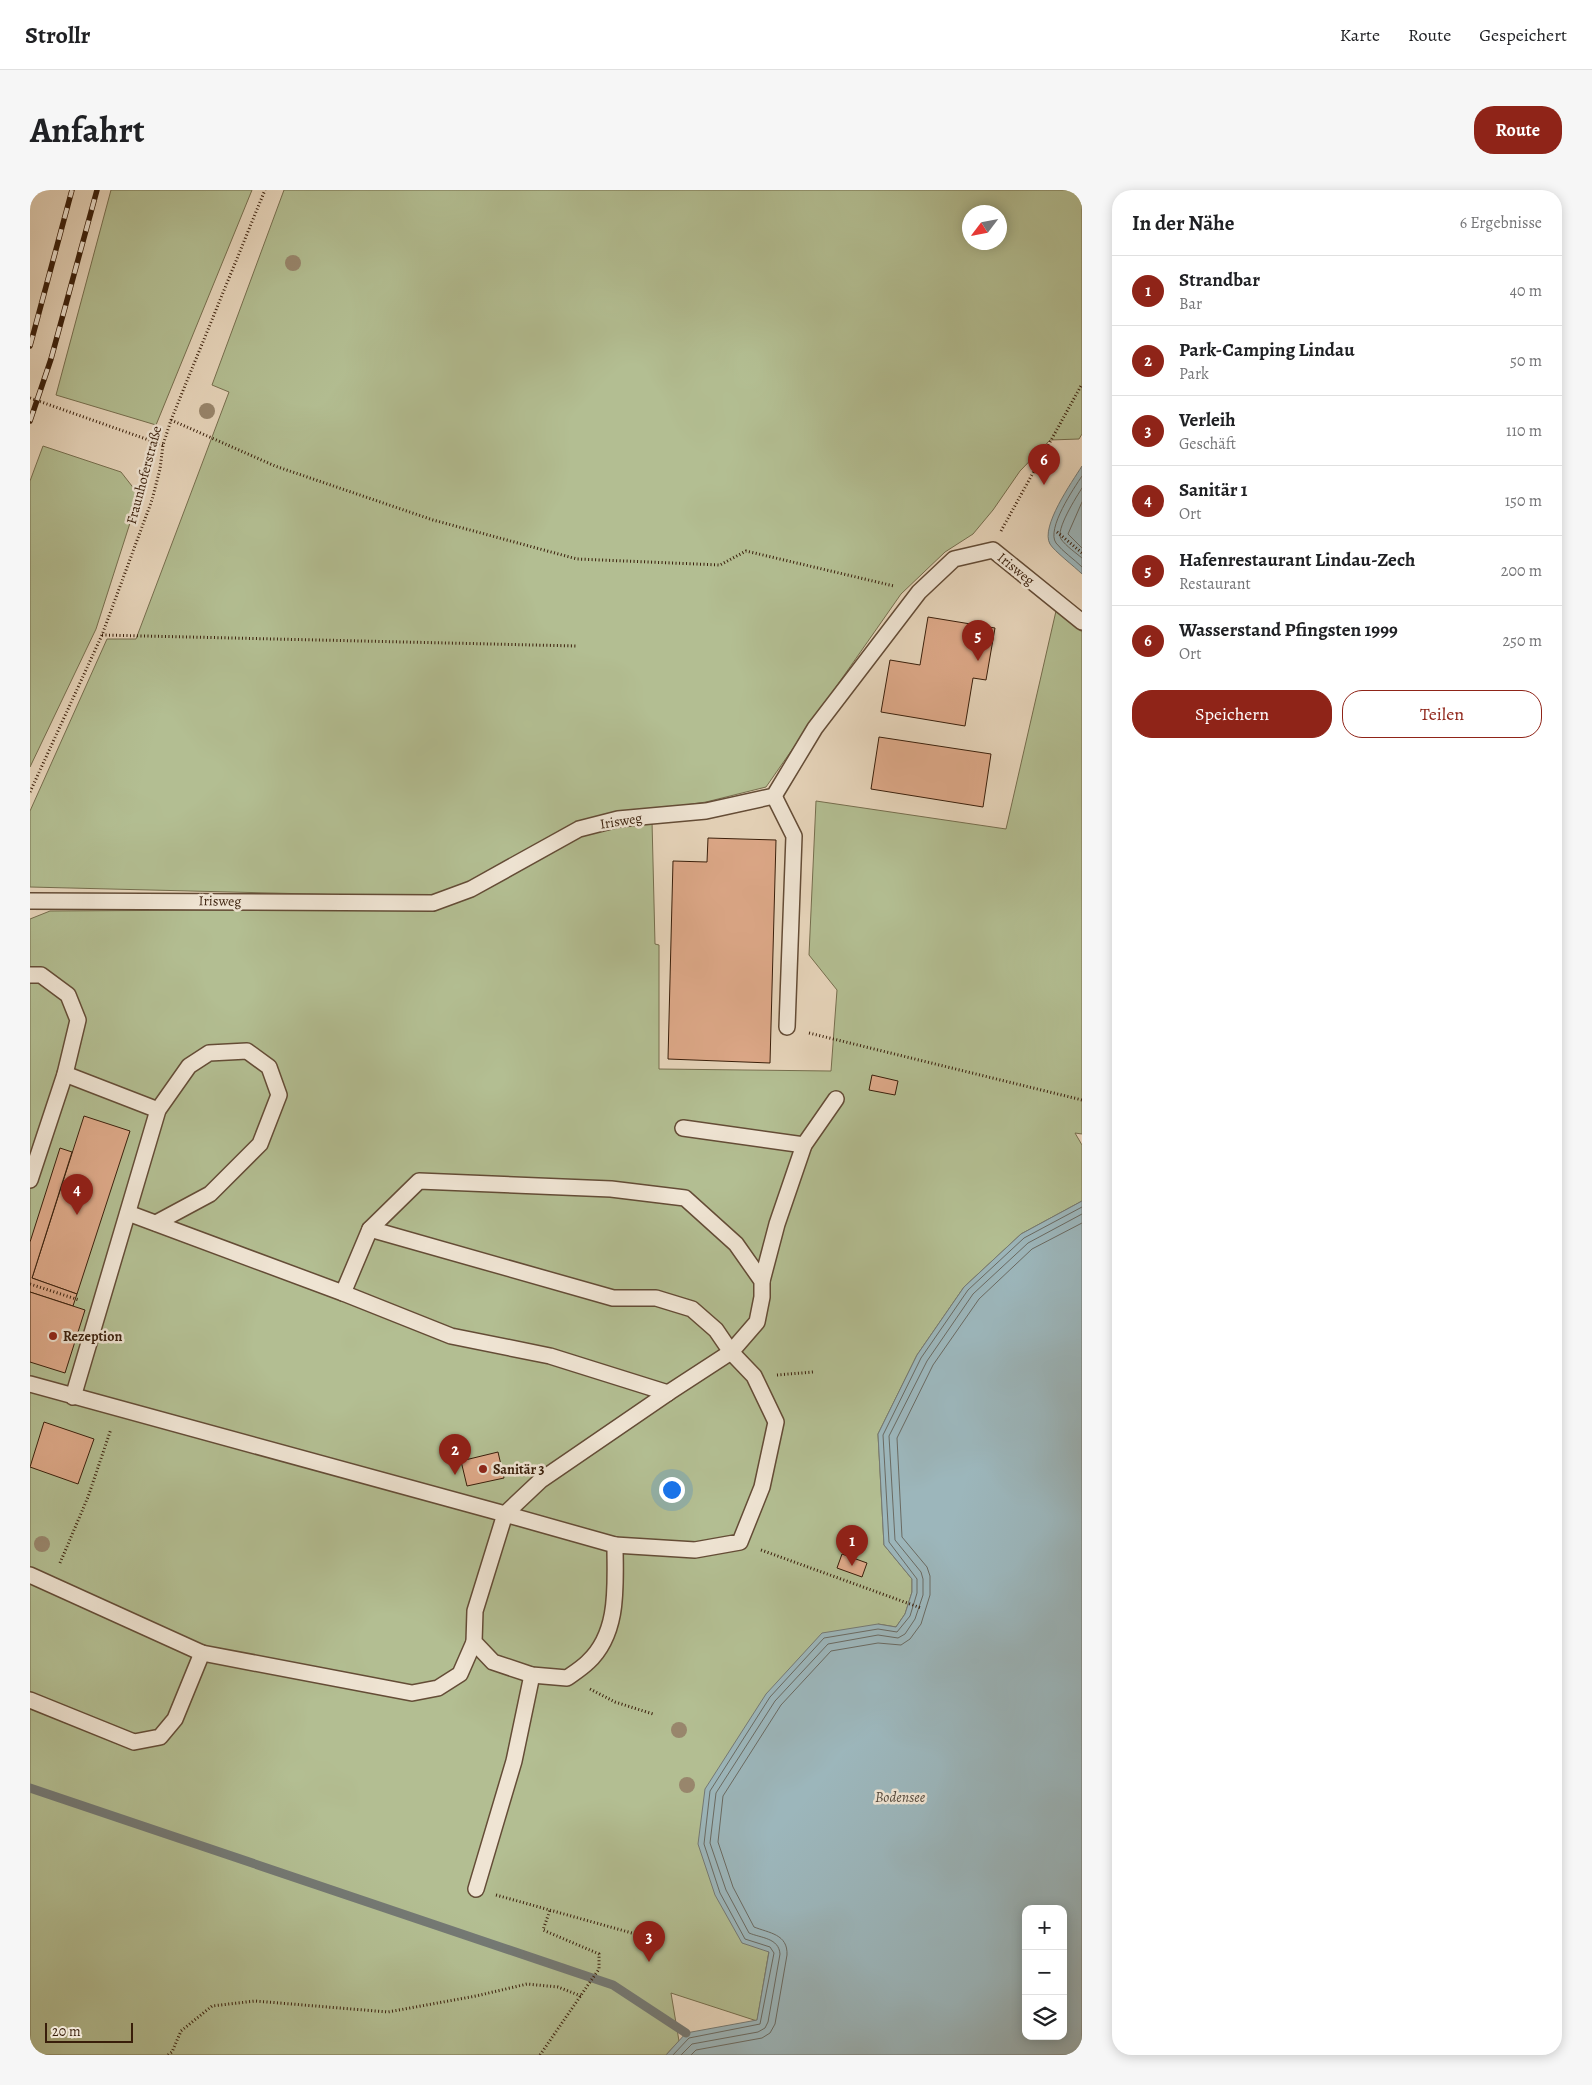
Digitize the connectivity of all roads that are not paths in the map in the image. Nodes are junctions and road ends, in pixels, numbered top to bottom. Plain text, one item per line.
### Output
1 (1082, 622) edge
2 (774, 796) junction
3 (30, 901) edge
4 (30, 974) edge
5 (787, 1027) road end
6 (65, 1074) junction
7 (836, 1099) dead end
8 (158, 1110) junction
9 (683, 1128) dead end
10 (804, 1145) junction
11 (30, 1180) edge
12 (128, 1213) junction
13 (156, 1223) junction
14 (370, 1229) junction
15 (762, 1281) junction
16 (343, 1293) junction
17 (731, 1352) junction
18 (30, 1384) edge
19 (668, 1393) junction
20 (73, 1397) junction
21 (505, 1514) junction
22 (615, 1545) junction
23 (30, 1575) edge
24 (474, 1642) junction
25 (202, 1653) junction
26 (532, 1674) junction
27 (30, 1700) edge
28 (476, 1889) road end

1 - 2 lane, Irisweg
2 - 3 lane, Irisweg
2 - 5 lane
4 - 6 lane
6 - 8 lane
6 - 11 lane
7 - 10 lane
8 - 12 lane
8 - 13 lane
9 - 10 lane
10 - 15 lane
12 - 13 lane
12 - 20 lane
13 - 16 lane
14 - 15 lane
14 - 16 lane
14 - 17 lane
15 - 17 lane
16 - 19 lane
17 - 19 lane
17 - 22 lane
18 - 20 lane
19 - 21 lane
20 - 21 lane
21 - 22 lane
21 - 24 lane
22 - 26 lane
23 - 25 lane
24 - 25 lane
24 - 26 lane
25 - 27 lane
26 - 28 lane

